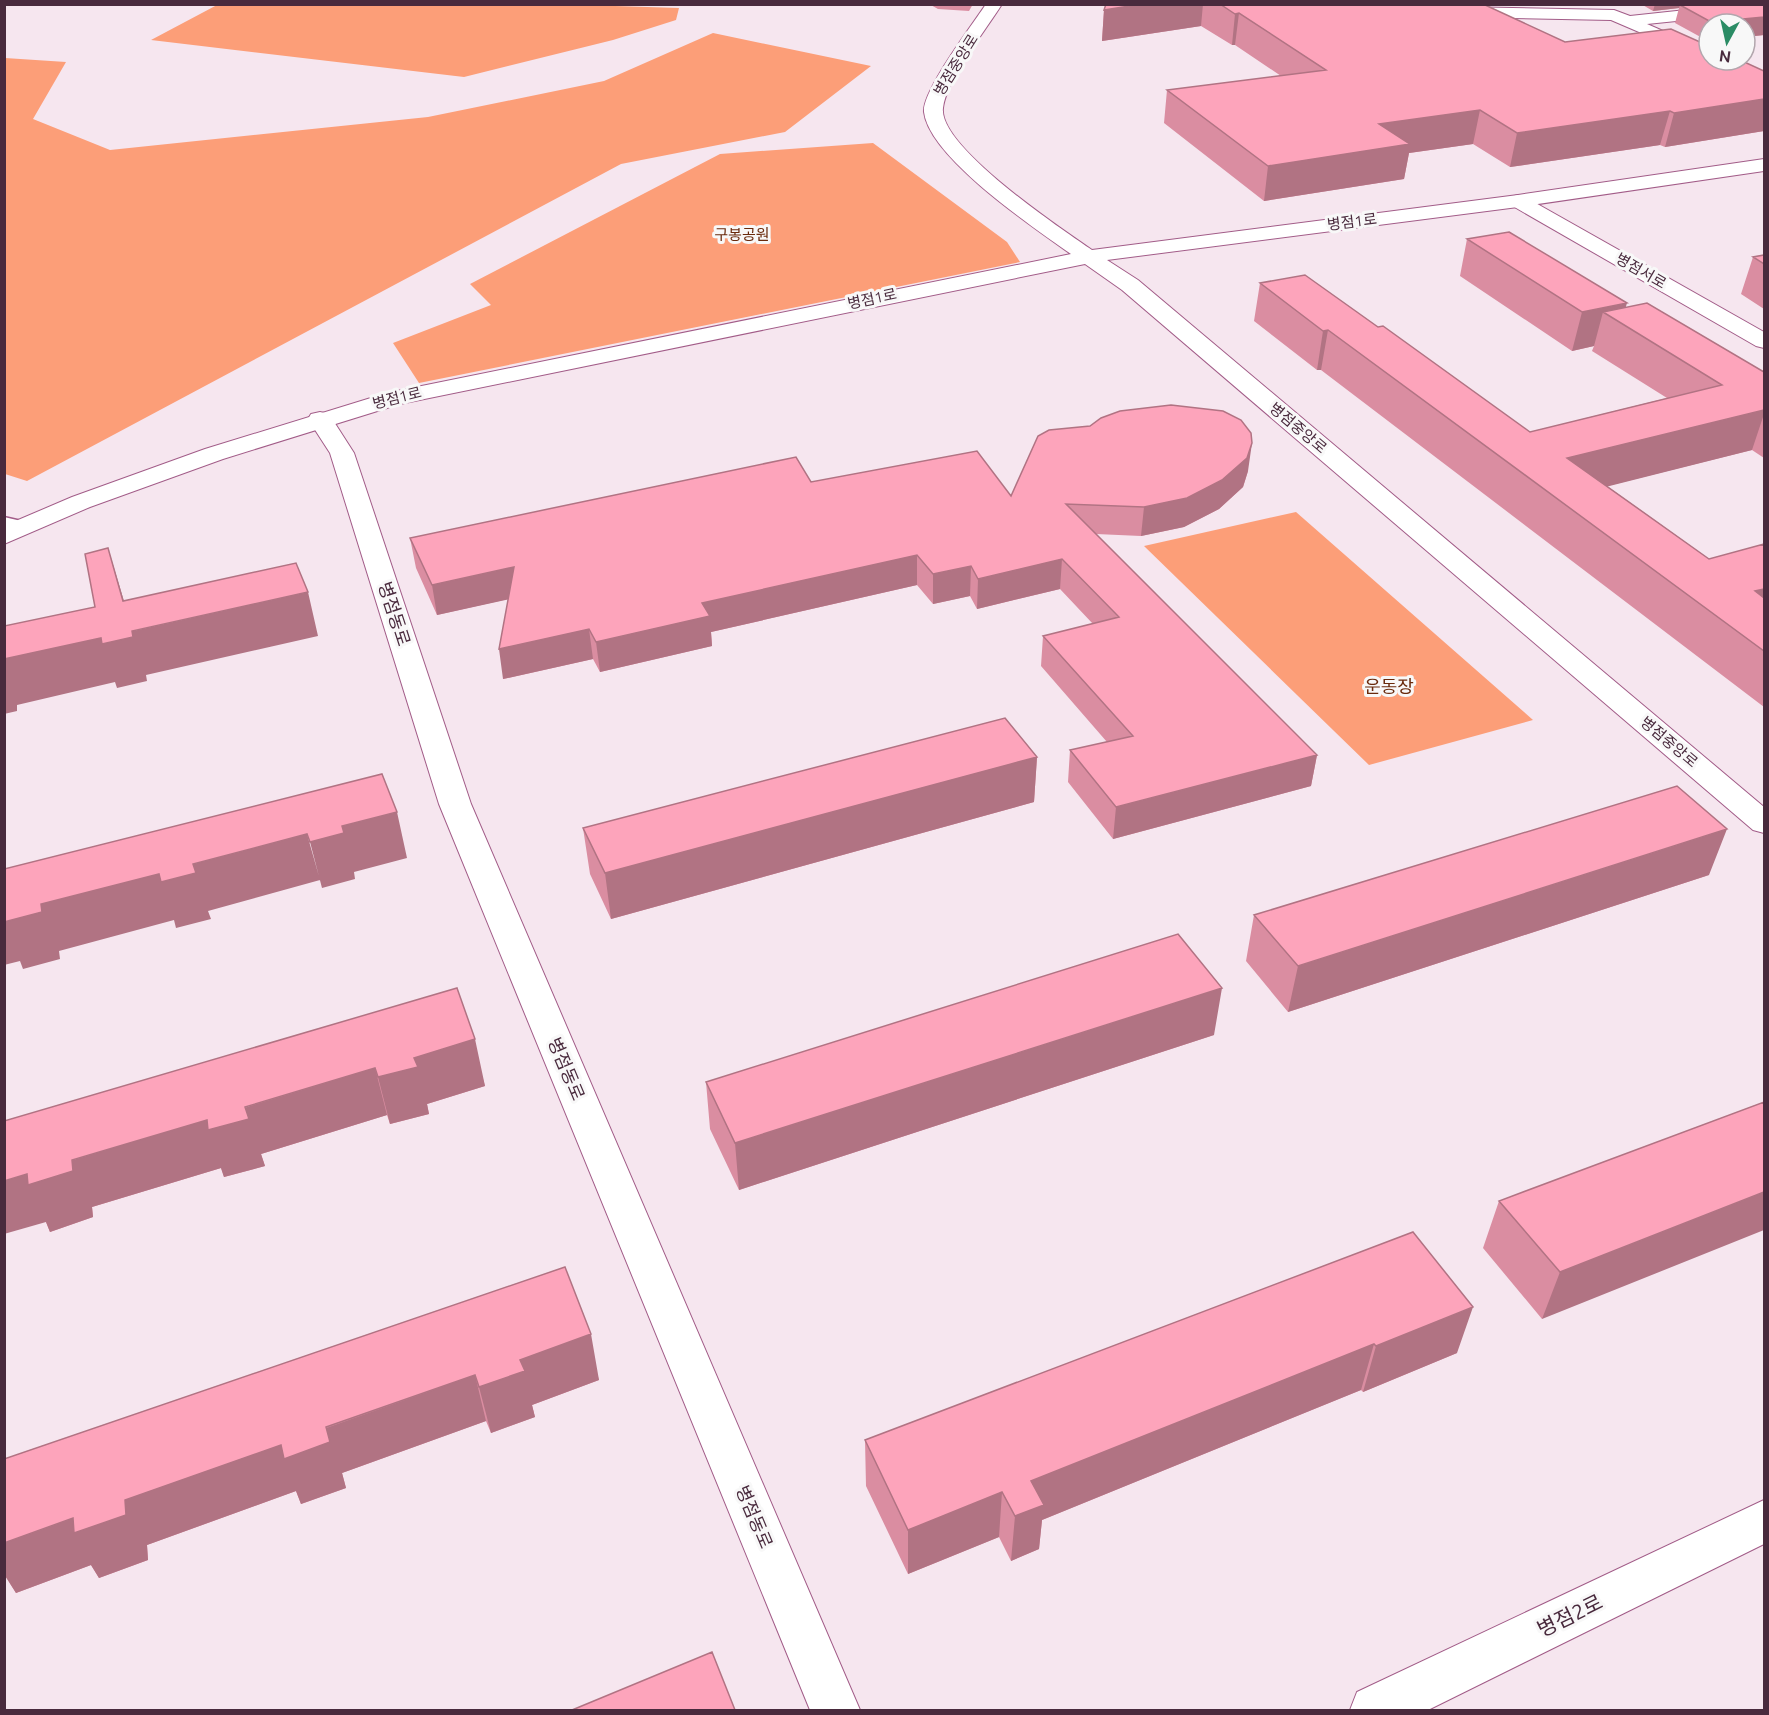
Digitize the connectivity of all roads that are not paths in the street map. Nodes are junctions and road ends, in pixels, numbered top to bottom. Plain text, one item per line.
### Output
1 (994, 4) edge
2 (1764, 7) edge
3 (1440, 12) edge
4 (1626, 21) junction
5 (1697, 52) edge
6 (1764, 165) edge
7 (1518, 201) junction
8 (1089, 257) junction
9 (1764, 341) edge
10 (320, 419) junction
11 (11, 529) edge
12 (1764, 823) edge
13 (1764, 1521) edge
14 (835, 1710) edge
15 (1375, 1710) edge

1 - 8 street, 병점중앙로
2 - 4 street
3 - 4 street
4 - 5 street
6 - 7 street, 병점1로
7 - 8 street, 병점1로
7 - 9 street, 병점서로
8 - 10 street, 병점1로
8 - 12 street, 병점중앙로
10 - 11 street, 병점1로
10 - 14 street, 병점동로
13 - 15 street, 병점2로

